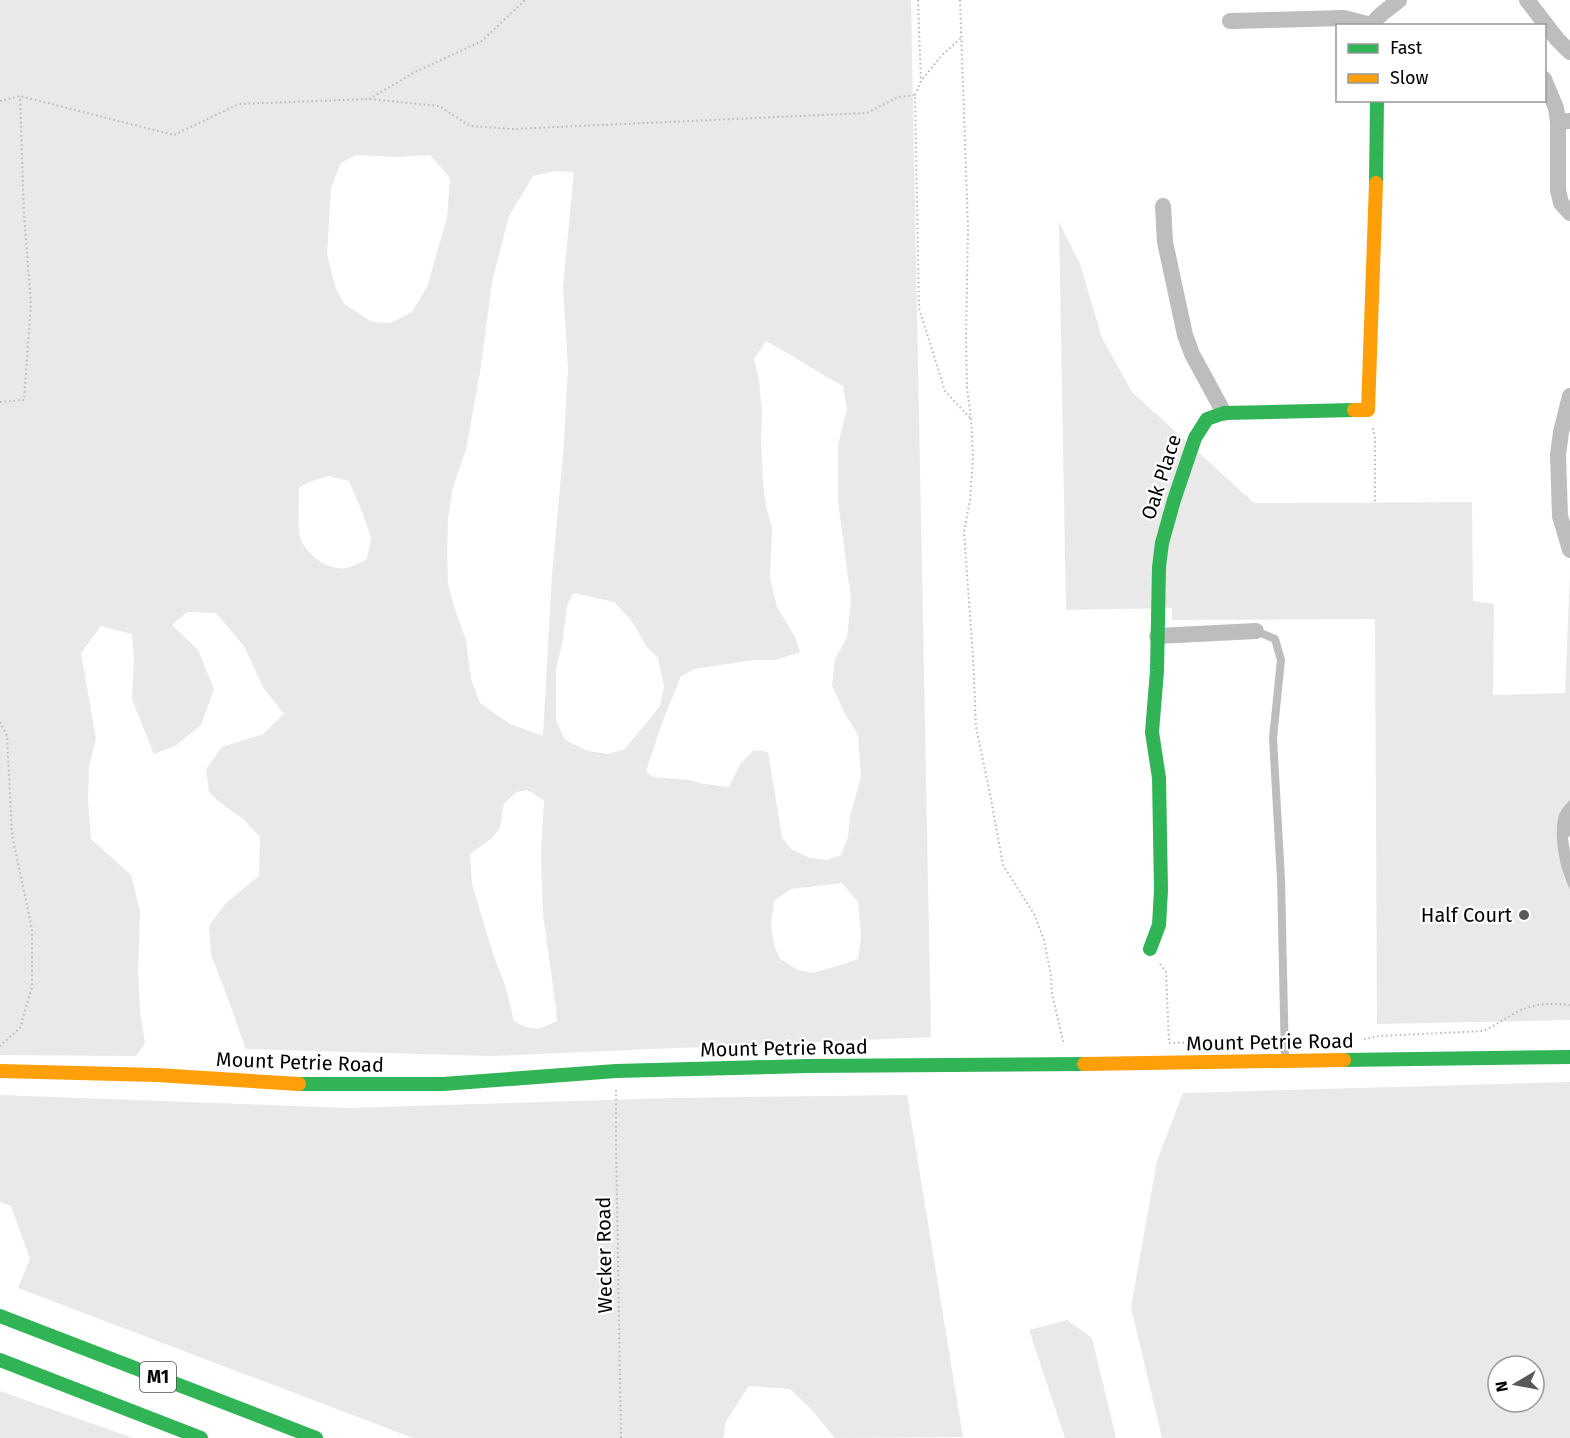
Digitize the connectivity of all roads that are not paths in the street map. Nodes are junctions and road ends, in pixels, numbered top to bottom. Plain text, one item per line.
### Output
1 (1399, 0) edge
2 (1527, 0) edge
3 (1230, 21) dead end
4 (1367, 24) edge
5 (1372, 24) edge
6 (1545, 24) edge
7 (1546, 25) edge
8 (1570, 52) edge
9 (1546, 82) edge
10 (1377, 102) edge
11 (1564, 122) edge
12 (1163, 206) dead end
13 (1570, 213) edge
14 (1570, 396) edge
15 (1224, 413) junction
16 (1570, 550) edge
17 (1256, 631) joint
18 (1157, 636) junction
19 (1150, 949) road end
20 (1570, 1057) edge
21 (1285, 1061) junction
22 (0, 1071) edge
23 (0, 1316) edge
24 (0, 1360) edge
25 (201, 1438) edge
26 (316, 1438) edge

1 - 5 street
2 - 6 street
3 - 4 street
7 - 8 street
9 - 11 street
10 - 15 main road
11 - 13 street
12 - 15 street
14 - 16 street
15 - 18 main road, Oak Place
17 - 18 street
17 - 21 lane
18 - 19 main road, Oak Place
20 - 21 main road, Mount Petrie Road
21 - 22 main road, Mount Petrie Road
23 - 26 main road, M1
24 - 25 main road, M1

